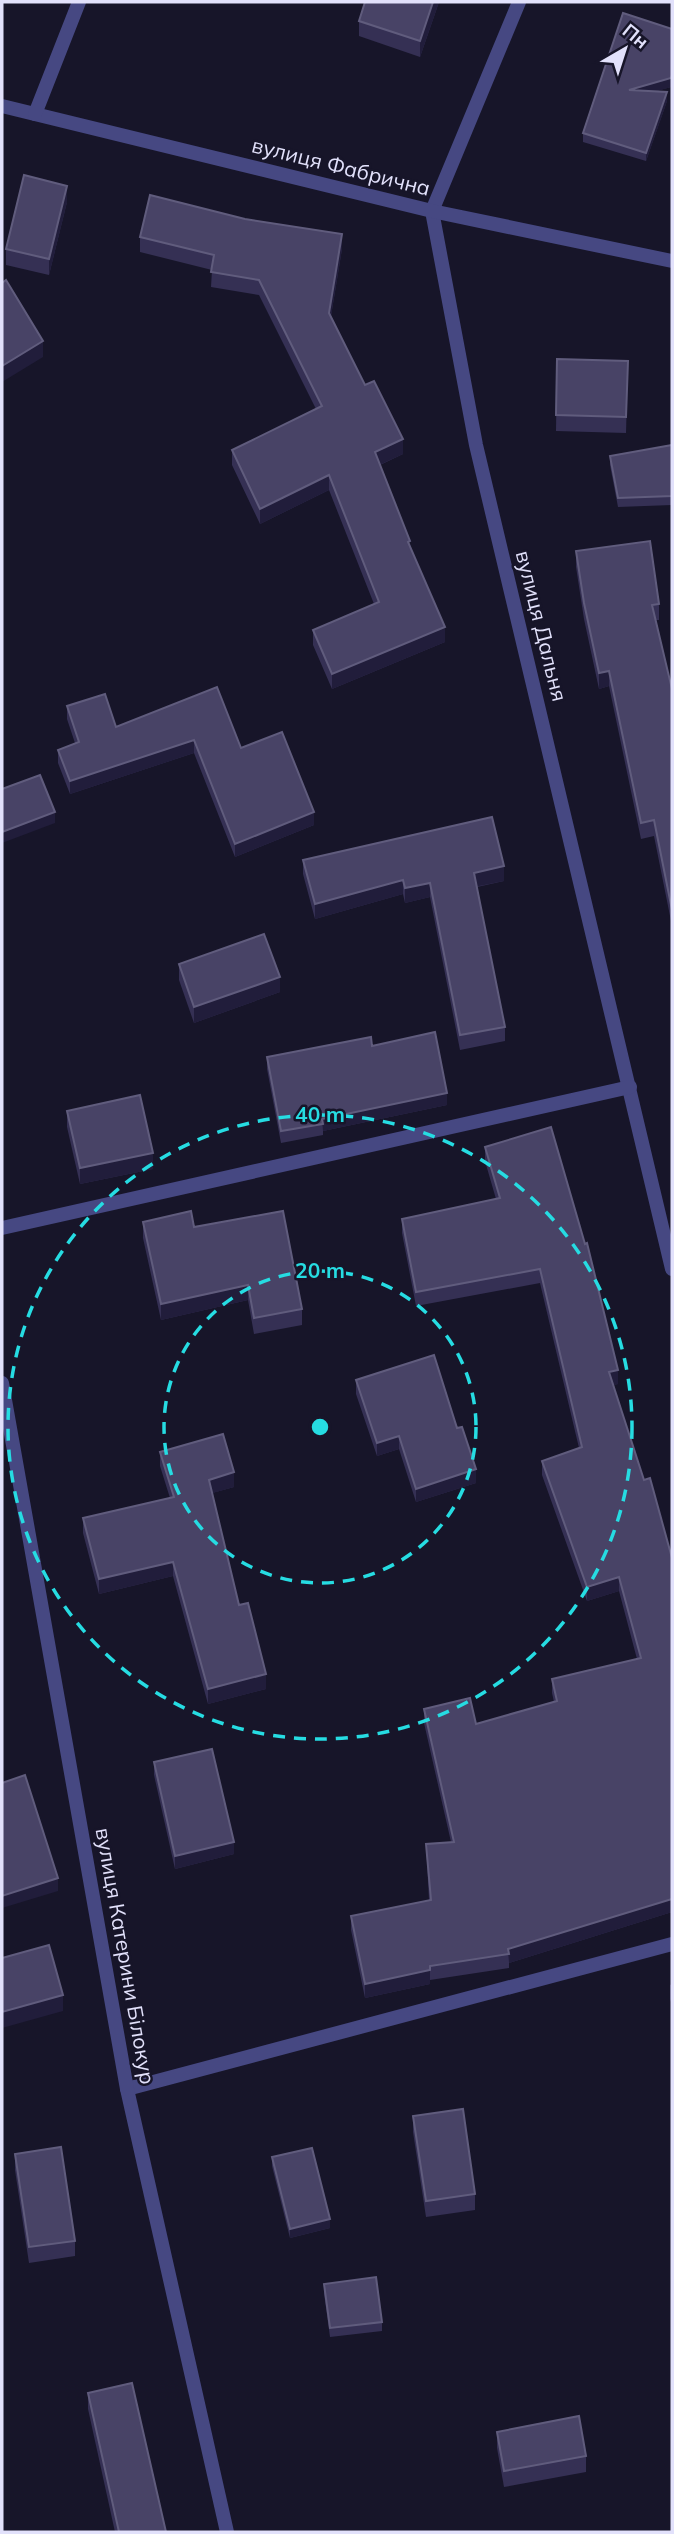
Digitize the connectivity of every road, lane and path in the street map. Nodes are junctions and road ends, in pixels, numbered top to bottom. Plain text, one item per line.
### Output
1 (79, 2) edge
2 (519, 2) edge
3 (2, 106) edge
4 (34, 114) junction
5 (432, 211) junction
6 (672, 261) edge
7 (630, 1087) junction
8 (2, 1228) edge
9 (672, 1269) edge
10 (2, 1383) edge
11 (672, 1944) edge
12 (127, 2089) junction
13 (227, 2532) edge

1 - 4 street
2 - 5 street
3 - 4 street, вулиця Фабрична
4 - 5 street, вулиця Фабрична
5 - 6 street, вулиця Фабрична
5 - 7 street, вулиця Дальня
7 - 8 street
7 - 9 street, вулиця Дальня
10 - 12 street, вулиця Катерини Білокур
11 - 12 street
12 - 13 street, вулиця Катерини Білокур

